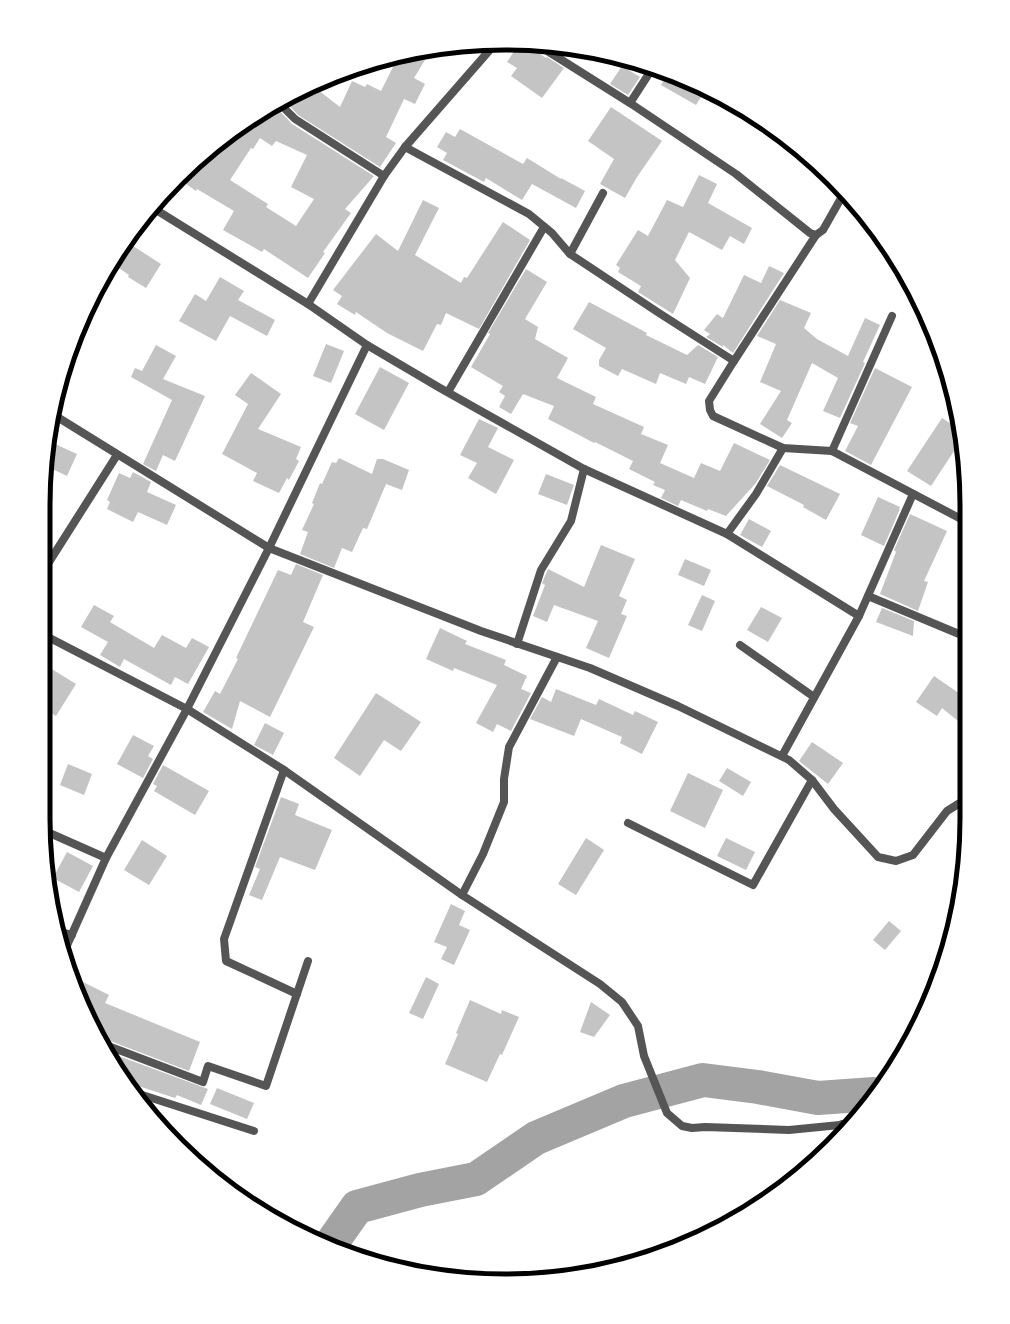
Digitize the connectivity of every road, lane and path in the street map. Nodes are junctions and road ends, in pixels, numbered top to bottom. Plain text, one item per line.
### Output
1 (489, 51) edge
2 (550, 53) edge
3 (649, 73) edge
4 (630, 103) junction
5 (284, 108) edge
6 (405, 147) junction
7 (384, 176) junction
8 (603, 193) dead end
9 (841, 198) edge
10 (158, 211) edge
11 (544, 227) junction
12 (816, 235) junction
13 (570, 254) junction
14 (308, 304) junction
15 (892, 316) dead end
16 (367, 345) junction
17 (734, 361) junction
18 (448, 392) junction
19 (59, 419) edge
20 (783, 448) junction
21 (832, 451) junction
22 (117, 455) junction
23 (584, 469) junction
24 (913, 494) junction
25 (960, 518) edge
26 (727, 534) junction
27 (269, 548) junction
28 (50, 561) edge
29 (868, 596) junction
30 (859, 616) junction
31 (959, 634) dead end
32 (50, 638) edge
33 (517, 644) junction
34 (740, 645) dead end
35 (557, 657) junction
36 (814, 697) junction
37 (186, 709) junction
38 (782, 756) junction
39 (284, 770) junction
40 (812, 780) junction
41 (960, 803) edge
42 (628, 823) dead end
43 (50, 833) edge
44 (106, 858) junction
45 (462, 895) junction
46 (65, 933) edge
47 (72, 935) junction
48 (68, 944) edge
49 (308, 961) dead end
50 (297, 994) junction
51 (112, 1047) edge
52 (144, 1095) edge
53 (842, 1124) edge
54 (254, 1130) dead end

1 - 6 street
2 - 4 street
3 - 4 street
4 - 12 street
5 - 7 street
6 - 7 street
6 - 11 street
7 - 14 street
8 - 13 street
9 - 12 street
10 - 14 street
11 - 13 street
11 - 18 street
12 - 17 street
13 - 17 street
14 - 16 street
15 - 21 street
16 - 18 street
16 - 27 street
17 - 20 street
18 - 23 street
19 - 22 street
20 - 21 street
20 - 26 street
21 - 24 street
22 - 27 street
22 - 28 street
23 - 26 street
23 - 33 street
24 - 25 street
24 - 29 street
26 - 30 street
27 - 33 street
27 - 37 street
29 - 30 street
29 - 31 street
30 - 36 street
32 - 37 street
33 - 35 street
34 - 36 street
35 - 38 street
35 - 45 street
36 - 38 street
37 - 39 street
37 - 44 street
38 - 40 street
39 - 45 street
39 - 50 street
40 - 41 street
40 - 42 street
43 - 44 street
44 - 47 street
45 - 53 street
46 - 47 street
47 - 48 street
49 - 50 street
50 - 51 street
52 - 54 street

